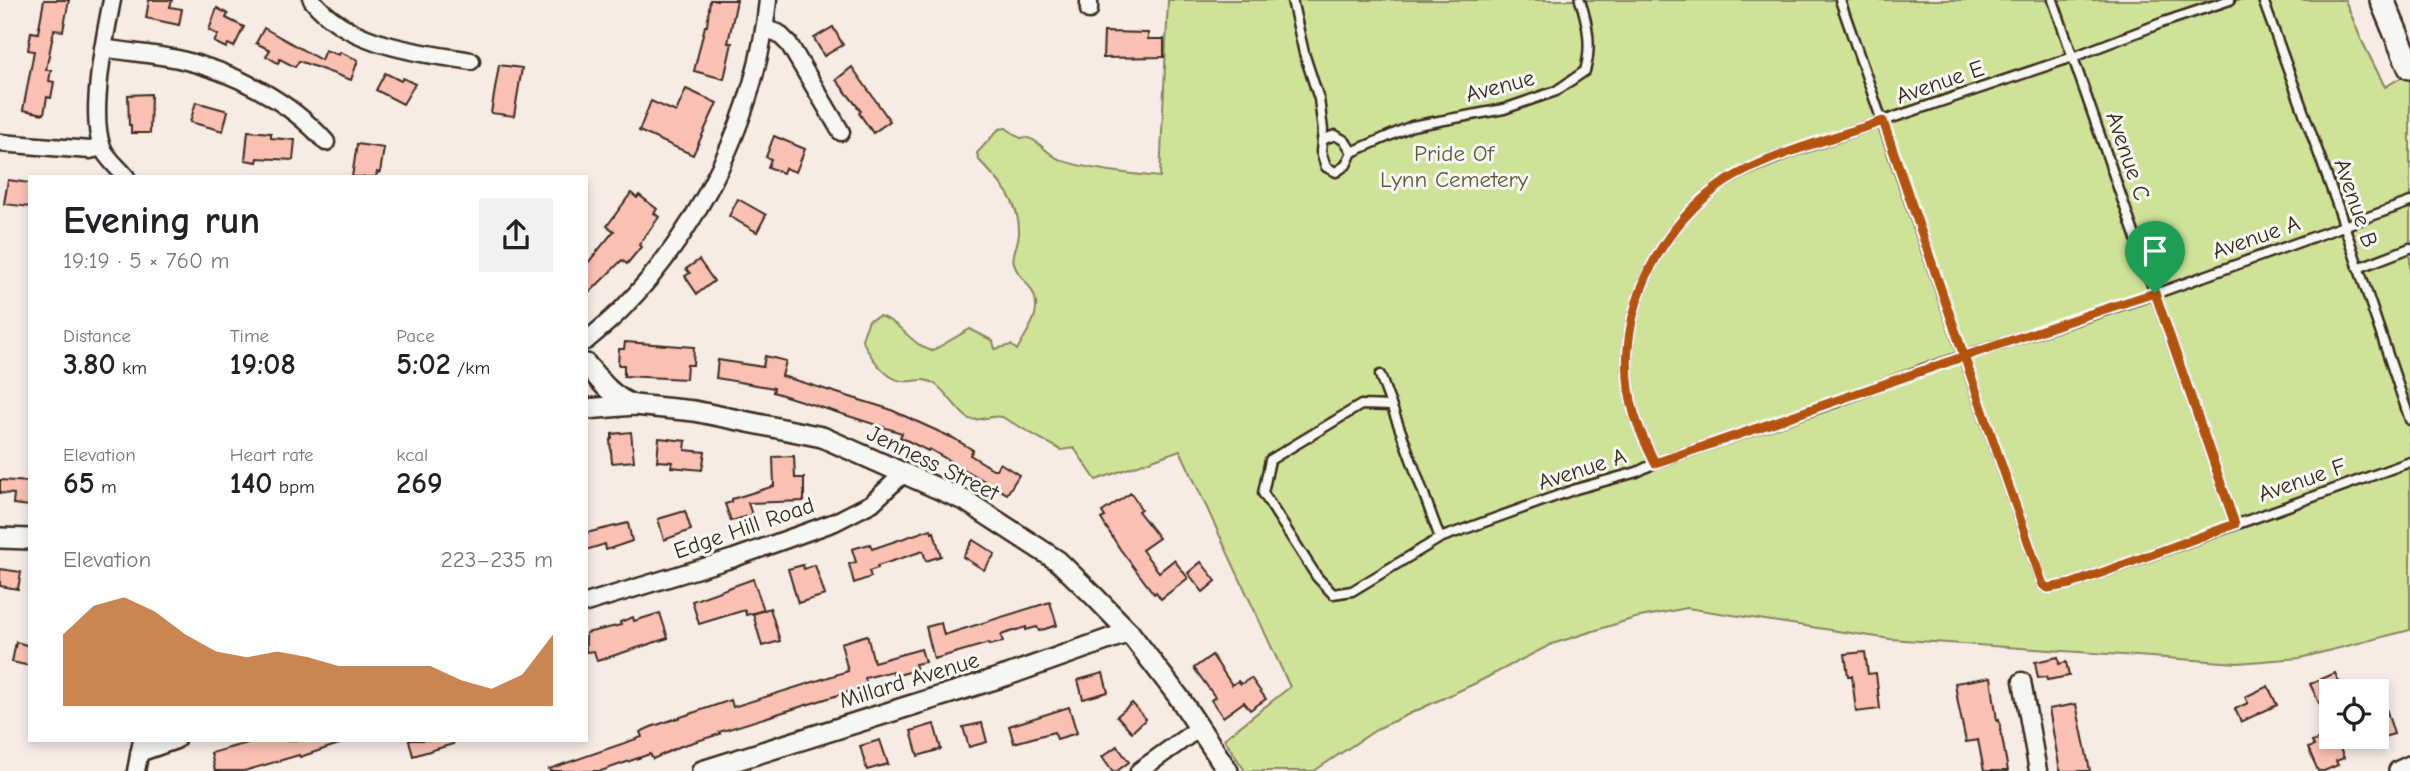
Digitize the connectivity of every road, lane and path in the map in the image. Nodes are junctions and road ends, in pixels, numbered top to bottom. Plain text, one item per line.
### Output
1 (112, 0) edge
2 (313, 0) edge
3 (768, 0) edge
4 (1292, 0) edge
5 (1580, 0) edge
6 (1840, 0) edge
7 (2053, 0) edge
8 (2230, 0) edge
9 (2263, 0) edge
10 (2382, 0) edge
11 (765, 29) junction
12 (103, 48) junction
13 (2073, 57) junction
14 (471, 61) dead end
15 (2410, 66) edge
16 (1883, 121) junction
17 (841, 132) dead end
18 (1322, 140) junction
19 (326, 142) dead end
20 (0, 143) edge
21 (102, 147) junction
22 (1352, 152) junction
23 (124, 175) edge
24 (2410, 202) edge
25 (2345, 227) junction
26 (2410, 248) edge
27 (2358, 268) junction
28 (2155, 293) junction
29 (588, 339) edge
30 (1965, 355) junction
31 (588, 366) edge
32 (1380, 374) dead end
33 (634, 405) junction
34 (1391, 407) junction
35 (588, 409) edge
36 (2410, 420) edge
37 (2410, 462) edge
38 (1655, 463) junction
39 (904, 473) junction
40 (2235, 524) junction
41 (0, 538) edge
42 (1440, 538) junction
43 (28, 539) edge
44 (588, 602) edge
45 (1129, 632) junction
46 (2022, 681) dead end
47 (1199, 728) junction
48 (164, 742) edge
49 (141, 746) edge
50 (2410, 766) edge
51 (136, 771) edge
52 (702, 771) edge
53 (1139, 771) edge
54 (1228, 771) edge
55 (2038, 771) edge
56 (2399, 771) edge

1 - 12 street
2 - 14 street
3 - 11 street
4 - 18 lane, Avenue
5 - 22 lane, Avenue
6 - 16 lane
7 - 13 lane, Avenue C
8 - 13 lane, Avenue E
9 - 25 lane, Avenue B
10 - 15 main road
11 - 17 street
11 - 29 street
12 - 19 street
12 - 21 street
13 - 16 lane, Avenue E
13 - 28 lane, Avenue C
16 - 30 lane
16 - 38 lane, Avenue E
18 - 22 lane
18 - 22 lane, Avenue
20 - 21 street
21 - 23 street
24 - 25 lane, Avenue A
25 - 27 lane, Avenue B
25 - 28 lane, Avenue A
26 - 27 lane
27 - 36 lane, Avenue B
28 - 30 lane, Avenue A
28 - 40 lane, Avenue C
30 - 38 lane, Avenue A
30 - 40 lane, Avenue F
31 - 33 street, Jenness Street
32 - 34 lane
33 - 35 street, Jenness Street
33 - 39 street, Jenness Street
34 - 42 lane
34 - 42 lane, Avenue A
37 - 40 lane, Avenue F
38 - 42 lane, Avenue A
39 - 44 street, Edge Hill Road
39 - 45 street, Jenness Street
41 - 43 street
45 - 47 street, Jenness Street
45 - 52 street, Millard Avenue
46 - 55 street
47 - 53 street
47 - 54 street, Jenness Street
48 - 49 street
49 - 51 street
50 - 56 street

